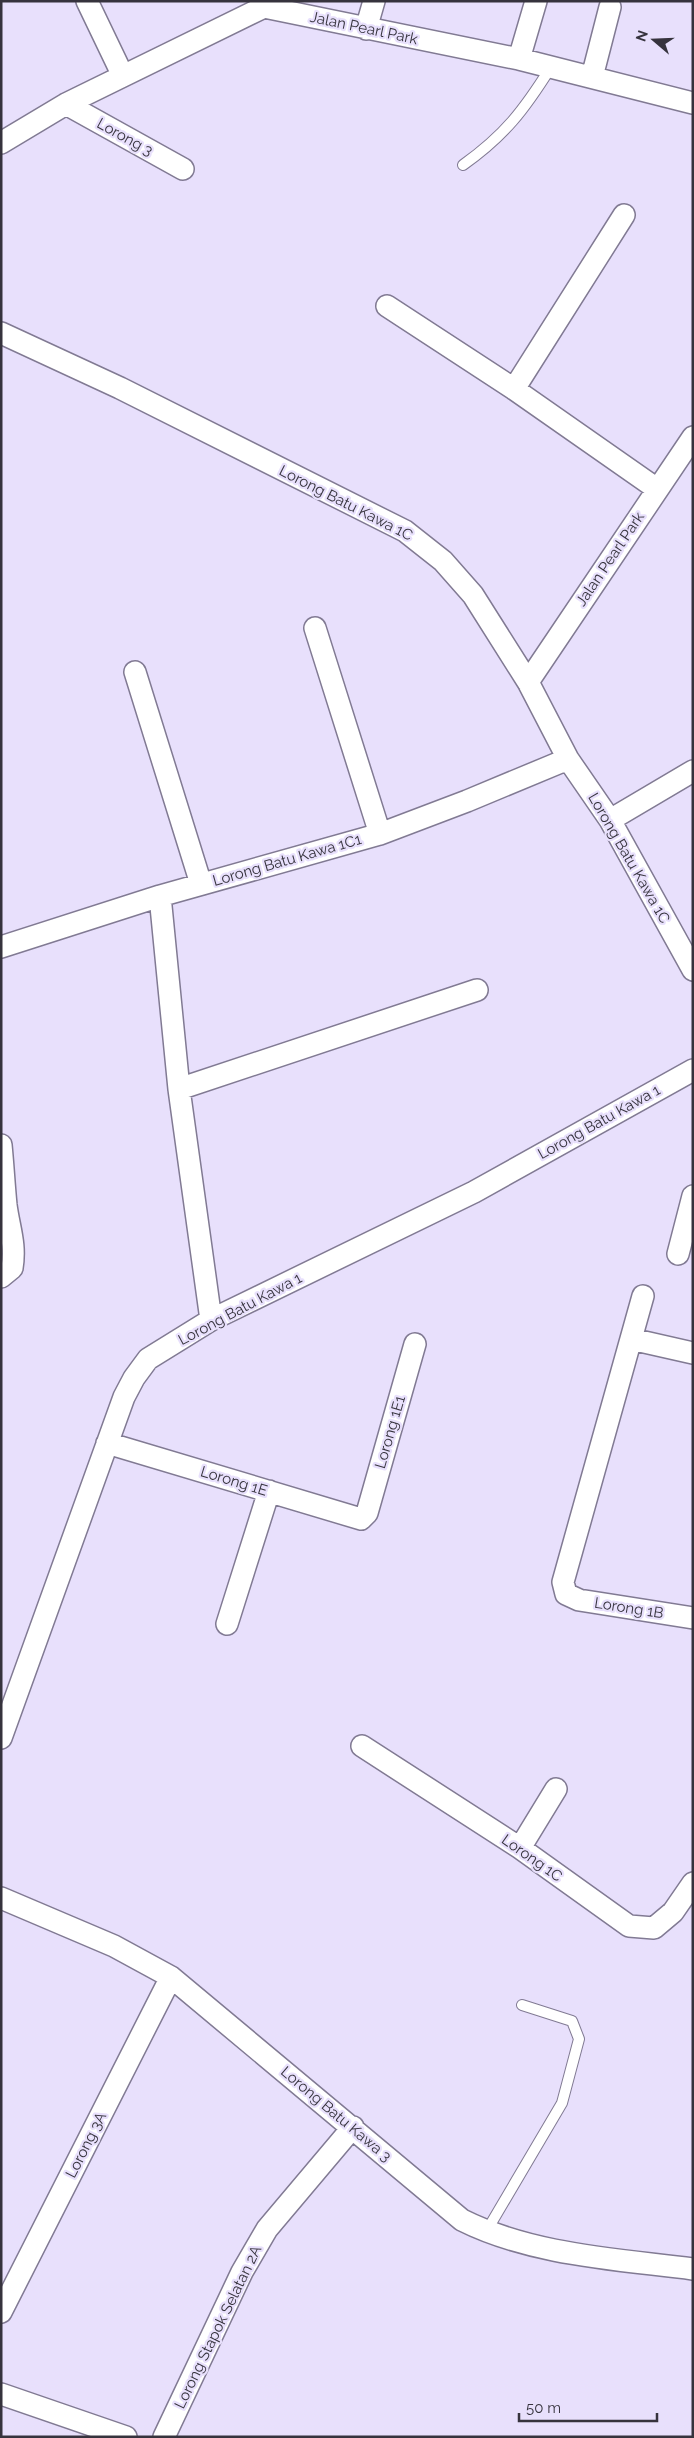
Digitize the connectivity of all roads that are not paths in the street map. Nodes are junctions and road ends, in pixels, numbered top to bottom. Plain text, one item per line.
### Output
1 (87, 1) edge
2 (374, 1) edge
3 (536, 1) edge
4 (610, 6) dead end
5 (366, 29) junction
6 (520, 59) junction
7 (551, 67) junction
8 (123, 76) junction
9 (592, 77) junction
10 (693, 103) edge
11 (66, 104) junction
12 (1, 143) edge
13 (463, 165) dead end
14 (183, 169) dead end
15 (624, 215) dead end
16 (387, 306) dead end
17 (1, 333) edge
18 (514, 389) junction
19 (693, 437) edge
20 (657, 489) junction
21 (315, 628) dead end
22 (135, 672) dead end
23 (528, 682) junction
24 (568, 759) junction
25 (693, 771) edge
26 (610, 820) junction
27 (380, 834) junction
28 (201, 884) junction
29 (160, 896) junction
30 (1, 947) edge
31 (693, 970) edge
32 (477, 990) dead end
33 (693, 1070) edge
34 (180, 1089) junction
35 (1, 1145) edge
36 (693, 1196) edge
37 (4, 1208) edge
38 (678, 1254) dead end
39 (1, 1277) edge
40 (643, 1296) dead end
41 (211, 1320) junction
42 (631, 1339) junction
43 (415, 1344) dead end
44 (693, 1353) edge
45 (107, 1442) junction
46 (269, 1491) junction
47 (361, 1519) joint
48 (693, 1618) edge
49 (227, 1624) dead end
50 (1, 1738) edge
51 (362, 1746) dead end
52 (556, 1789) dead end
53 (520, 1848) junction
54 (693, 1882) edge
55 (1, 1898) edge
56 (171, 1977) junction
57 (522, 2005) dead end
58 (353, 2127) junction
59 (486, 2232) junction
60 (693, 2269) edge
61 (1, 2312) edge
62 (1, 2394) edge
63 (126, 2437) edge
64 (164, 2437) edge

1 - 8 street
2 - 5 street
3 - 6 street
4 - 9 street
5 - 6 street, Jalan Pearl Park
5 - 8 street, Jalan Pearl Park
6 - 7 street, Jalan Pearl Park
7 - 9 street, Jalan Pearl Park
7 - 13 lane
8 - 11 street, Jalan Pearl Park
9 - 10 street, Jalan Pearl Park
11 - 12 street, Jalan Pearl Park
11 - 14 street, Lorong 3
15 - 18 street
16 - 18 street
17 - 23 street, Lorong Batu Kawa 1C
18 - 20 street
19 - 20 street, Jalan Pearl Park
20 - 23 street, Jalan Pearl Park
21 - 27 street
22 - 28 street
23 - 24 street, Lorong Batu Kawa 1C
24 - 26 street, Lorong Batu Kawa 1C
24 - 27 street, Lorong Batu Kawa 1C1
25 - 26 street
26 - 31 street, Lorong Batu Kawa 1C
27 - 28 street, Lorong Batu Kawa 1C1
28 - 29 street, Lorong Batu Kawa 1C1
29 - 30 street, Lorong Batu Kawa 1C1
29 - 34 street
32 - 34 street
33 - 41 street, Lorong Batu Kawa 1
34 - 41 street
35 - 37 street
36 - 38 street
37 - 39 street
40 - 42 street
41 - 45 street, Lorong Batu Kawa 1
42 - 44 street
42 - 48 street, Lorong 1B
43 - 47 street, Lorong 1E1
45 - 46 street, Lorong 1E
45 - 50 street, Lorong Batu Kawa 1
46 - 47 street, Lorong 1E
46 - 49 street
51 - 53 street, Lorong 1C
52 - 53 street
53 - 54 street, Lorong 1C
55 - 56 street, Lorong Batu Kawa 3
56 - 58 street, Lorong Batu Kawa 3
56 - 61 street, Lorong 3A
57 - 59 lane
58 - 59 street, Lorong Batu Kawa 3
58 - 64 street, Lorong Stapok Selatan 2A
59 - 60 street, Lorong Batu Kawa 3
62 - 63 street

